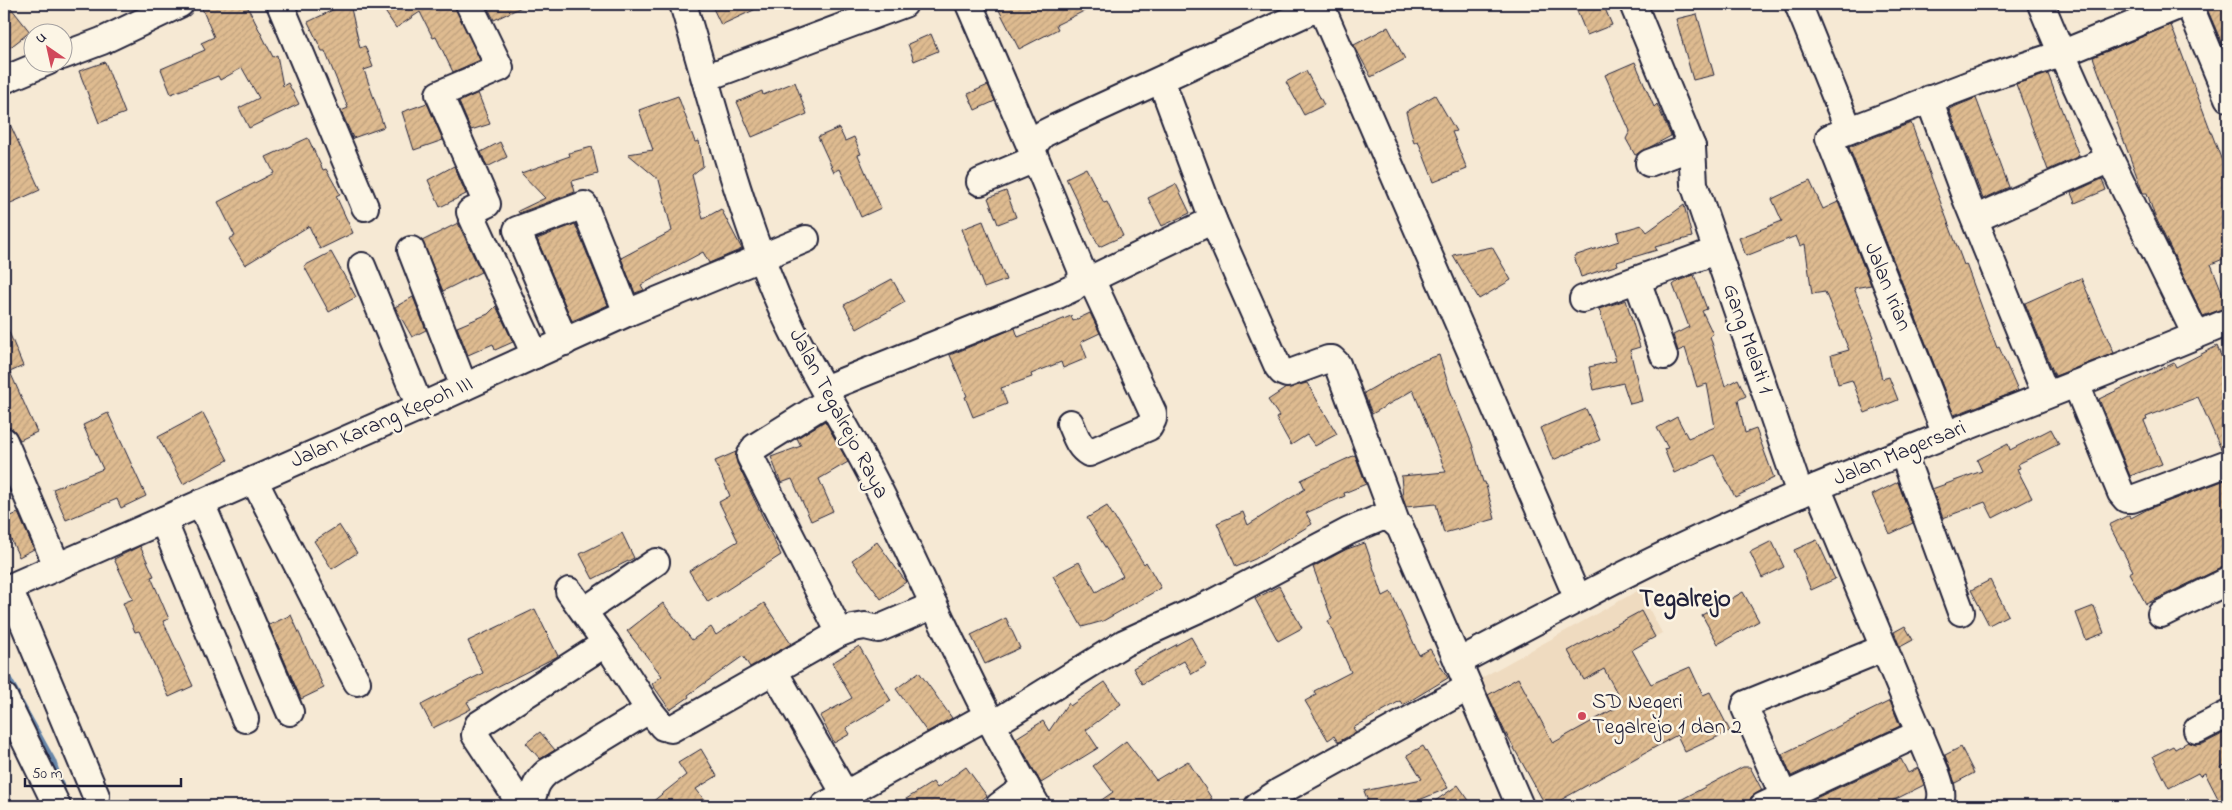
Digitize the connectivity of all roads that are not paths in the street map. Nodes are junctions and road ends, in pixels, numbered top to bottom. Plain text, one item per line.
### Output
1 (280, 4) edge
2 (469, 4) edge
3 (683, 4) edge
4 (904, 4) edge
5 (969, 4) edge
6 (1633, 4) edge
7 (1798, 4) edge
8 (2041, 4) edge
9 (2183, 4) edge
10 (2189, 4) edge
11 (1321, 5) edge
12 (171, 6) edge
13 (874, 9) edge
14 (72, 52) edge
15 (2062, 54) junction
16 (23, 72) edge
17 (705, 78) junction
18 (4, 80) edge
19 (1161, 80) junction
20 (2228, 98) edge
21 (1929, 99) junction
22 (1839, 134) junction
23 (1692, 147) junction
24 (1033, 154) junction
25 (2110, 159) junction
26 (1649, 163) dead end
27 (980, 182) dead end
28 (365, 207) dead end
29 (1974, 219) junction
30 (1213, 220) junction
31 (806, 239) dead end
32 (411, 250) dead end
33 (1716, 251) junction
34 (762, 258) junction
35 (362, 266) dead end
36 (1086, 279) junction
37 (1638, 280) junction
38 (1583, 299) dead end
39 (627, 313) junction
40 (2228, 322) edge
41 (2196, 336) junction
42 (565, 342) junction
43 (535, 355) junction
44 (1664, 356) dead end
45 (2076, 384) junction
46 (464, 387) junction
47 (827, 394) junction
48 (2046, 395) junction
49 (420, 407) junction
50 (1070, 423) dead end
51 (1946, 436) junction
52 (4, 442) edge
53 (1903, 452) junction
54 (2228, 463) edge
55 (254, 480) junction
56 (1808, 490) junction
57 (201, 503) junction
58 (163, 520) junction
59 (1396, 522) junction
60 (656, 562) dead end
61 (57, 566) junction
62 (2228, 581) edge
63 (6, 589) edge
64 (1578, 599) junction
65 (934, 605) junction
66 (1961, 612) dead end
67 (2161, 614) dead end
68 (840, 634) junction
69 (606, 643) junction
70 (1884, 648) junction
71 (1458, 662) junction
72 (774, 671) junction
73 (357, 682) dead end
74 (1469, 687) junction
75 (4, 697) edge
76 (648, 710) junction
77 (290, 712) dead end
78 (2228, 714) edge
79 (245, 719) dead end
80 (989, 720) junction
81 (2197, 730) dead end
82 (1920, 733) junction
83 (96, 796) dead end
84 (1032, 796) edge
85 (834, 800) edge
86 (1774, 802) edge
87 (57, 806) edge
88 (522, 806) edge
89 (527, 806) edge
90 (999, 806) edge
91 (1258, 806) edge
92 (1520, 806) edge
93 (1939, 806) edge

1 - 28 street
2 - 43 street
3 - 17 street, Jalan Tegalrejo Raya
4 - 13 street
5 - 24 street
6 - 23 street, Gang Melati 1
7 - 22 street, Jalan Irian
8 - 15 street
9 - 15 street
10 - 20 street
11 - 19 street
11 - 64 street
12 - 14 street
13 - 17 street
15 - 21 street
15 - 25 street
16 - 18 street
17 - 34 street, Jalan Tegalrejo Raya
19 - 24 street
19 - 30 street
21 - 22 street
21 - 29 street
22 - 51 street, Jalan Irian
23 - 26 street
23 - 33 street, Gang Melati 1
24 - 27 street
24 - 36 street
25 - 29 street
25 - 41 street
29 - 48 street
30 - 36 street
30 - 59 street
31 - 34 street, Jalan Karang Kepoh III
32 - 46 street
33 - 37 street
33 - 56 street, Gang Melati 1
34 - 39 street, Jalan Karang Kepoh III
34 - 47 street, Jalan Tegalrejo Raya
35 - 49 street
36 - 47 street
36 - 50 street
37 - 38 street
37 - 44 street
39 - 42 street, Jalan Karang Kepoh III
39 - 42 street
40 - 41 street, Jalan Magersari
41 - 45 street, Jalan Magersari
42 - 43 street, Jalan Karang Kepoh III
43 - 46 street, Jalan Karang Kepoh III
45 - 48 street, Jalan Magersari
45 - 54 street
46 - 49 street, Jalan Karang Kepoh III
47 - 65 street, Jalan Tegalrejo Raya
47 - 68 street
48 - 51 street, Jalan Magersari
49 - 55 street, Jalan Karang Kepoh III
51 - 53 street, Jalan Magersari
52 - 61 street
53 - 56 street, Jalan Magersari
53 - 66 street
55 - 57 street, Jalan Karang Kepoh III
55 - 73 street
56 - 64 street, Jalan Magersari
56 - 70 street, Gang Melati 1
57 - 58 street, Jalan Karang Kepoh III
57 - 77 street
58 - 61 street, Jalan Karang Kepoh III
58 - 79 street
59 - 71 street
59 - 80 street
60 - 69 street
61 - 63 street, Jalan Karang Kepoh III
62 - 67 street
63 - 83 street
64 - 71 street, Jalan Magersari
65 - 68 street
65 - 80 street, Jalan Tegalrejo Raya
68 - 72 street
69 - 76 street
69 - 88 street
70 - 82 street, Gang Melati 1
70 - 86 street
71 - 74 street
72 - 76 street
72 - 85 street
74 - 91 street
74 - 92 street
75 - 87 street
76 - 89 street
78 - 81 street
80 - 84 street, Jalan Tegalrejo Raya
80 - 85 street
82 - 86 street
82 - 93 street, Gang Melati 1
84 - 90 street

